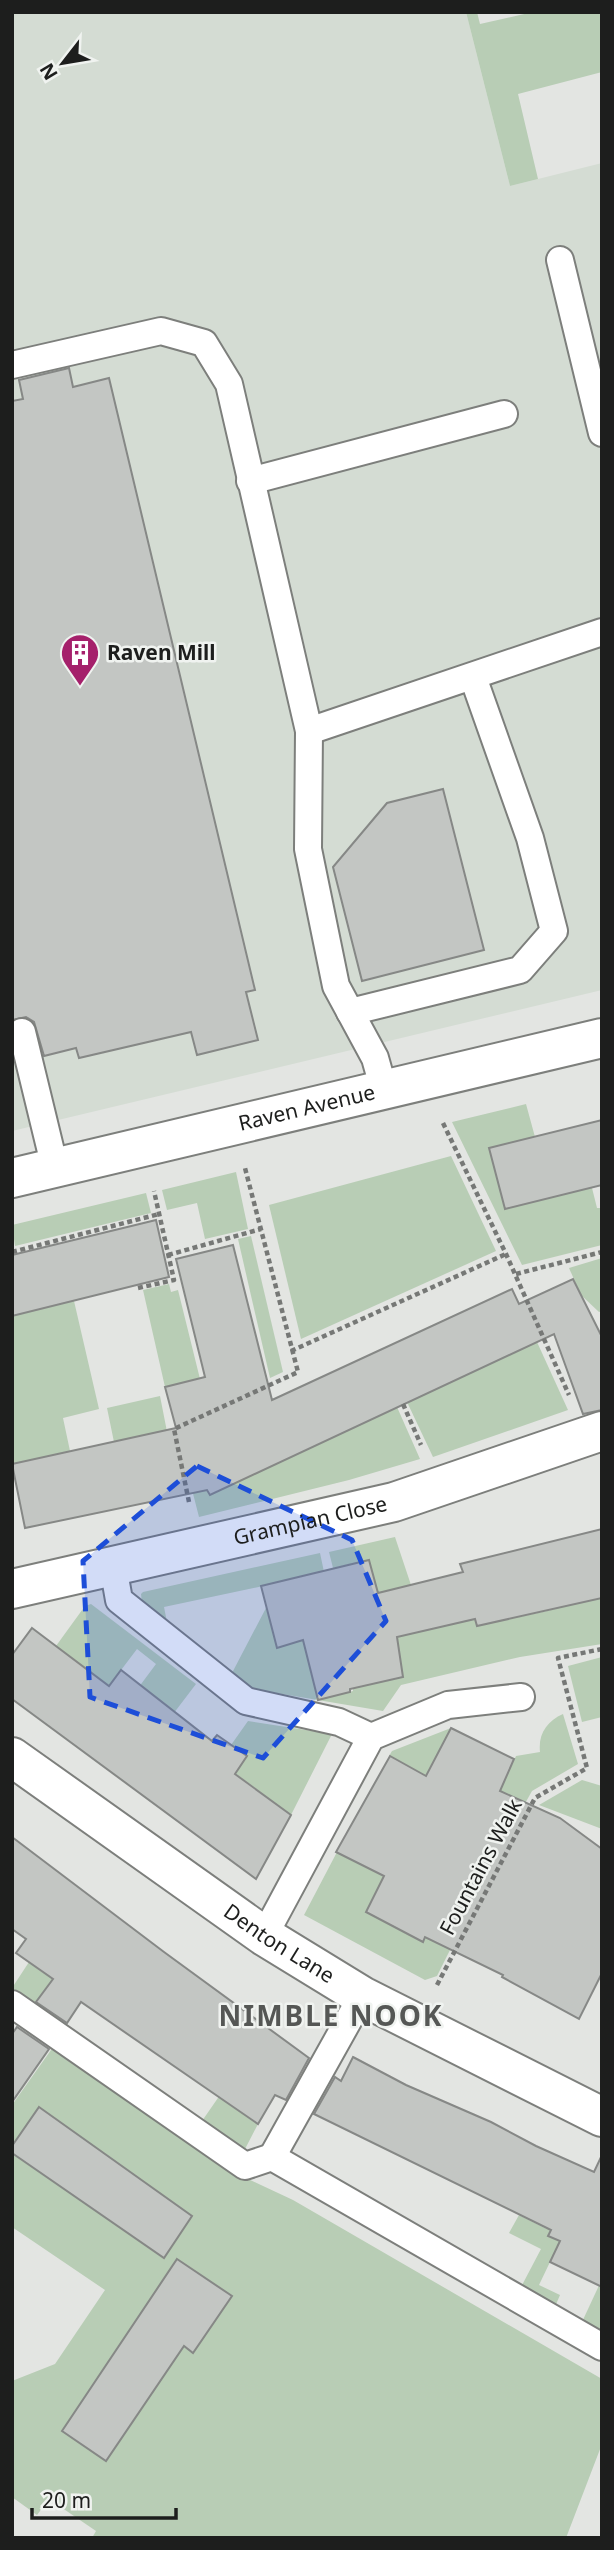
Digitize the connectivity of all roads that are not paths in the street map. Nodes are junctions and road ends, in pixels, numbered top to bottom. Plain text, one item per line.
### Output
1 (560, 260) dead end
2 (12, 365) edge
3 (505, 414) dead end
4 (602, 433) edge
5 (250, 481) junction
6 (602, 632) edge
7 (473, 677) junction
8 (310, 731) junction
9 (350, 1012) junction
10 (22, 1032) dead end
11 (602, 1038) edge
12 (384, 1090) junction
13 (55, 1168) junction
14 (12, 1178) edge
15 (602, 1431) edge
16 (113, 1566) junction
17 (12, 1589) edge
18 (521, 1697) dead end
19 (371, 1737) junction
20 (12, 1757) edge
21 (264, 1936) junction
22 (362, 1996) junction
23 (12, 2004) edge
24 (602, 2117) edge
25 (272, 2157) junction
26 (602, 2347) edge

1 - 4 lane
2 - 5 lane
3 - 5 lane
5 - 8 lane
6 - 7 lane
7 - 8 lane
7 - 9 lane
8 - 9 lane
9 - 12 lane
10 - 13 lane
11 - 12 street, Raven Avenue
12 - 13 street, Raven Avenue
13 - 14 street, Raven Avenue
15 - 16 street, Grampian Close
16 - 17 street, Grampian Close
16 - 19 lane
18 - 19 lane
19 - 21 lane
20 - 21 street, Denton Lane
21 - 22 street, Denton Lane
22 - 24 street, Denton Lane
22 - 25 lane
23 - 25 lane
25 - 26 lane

